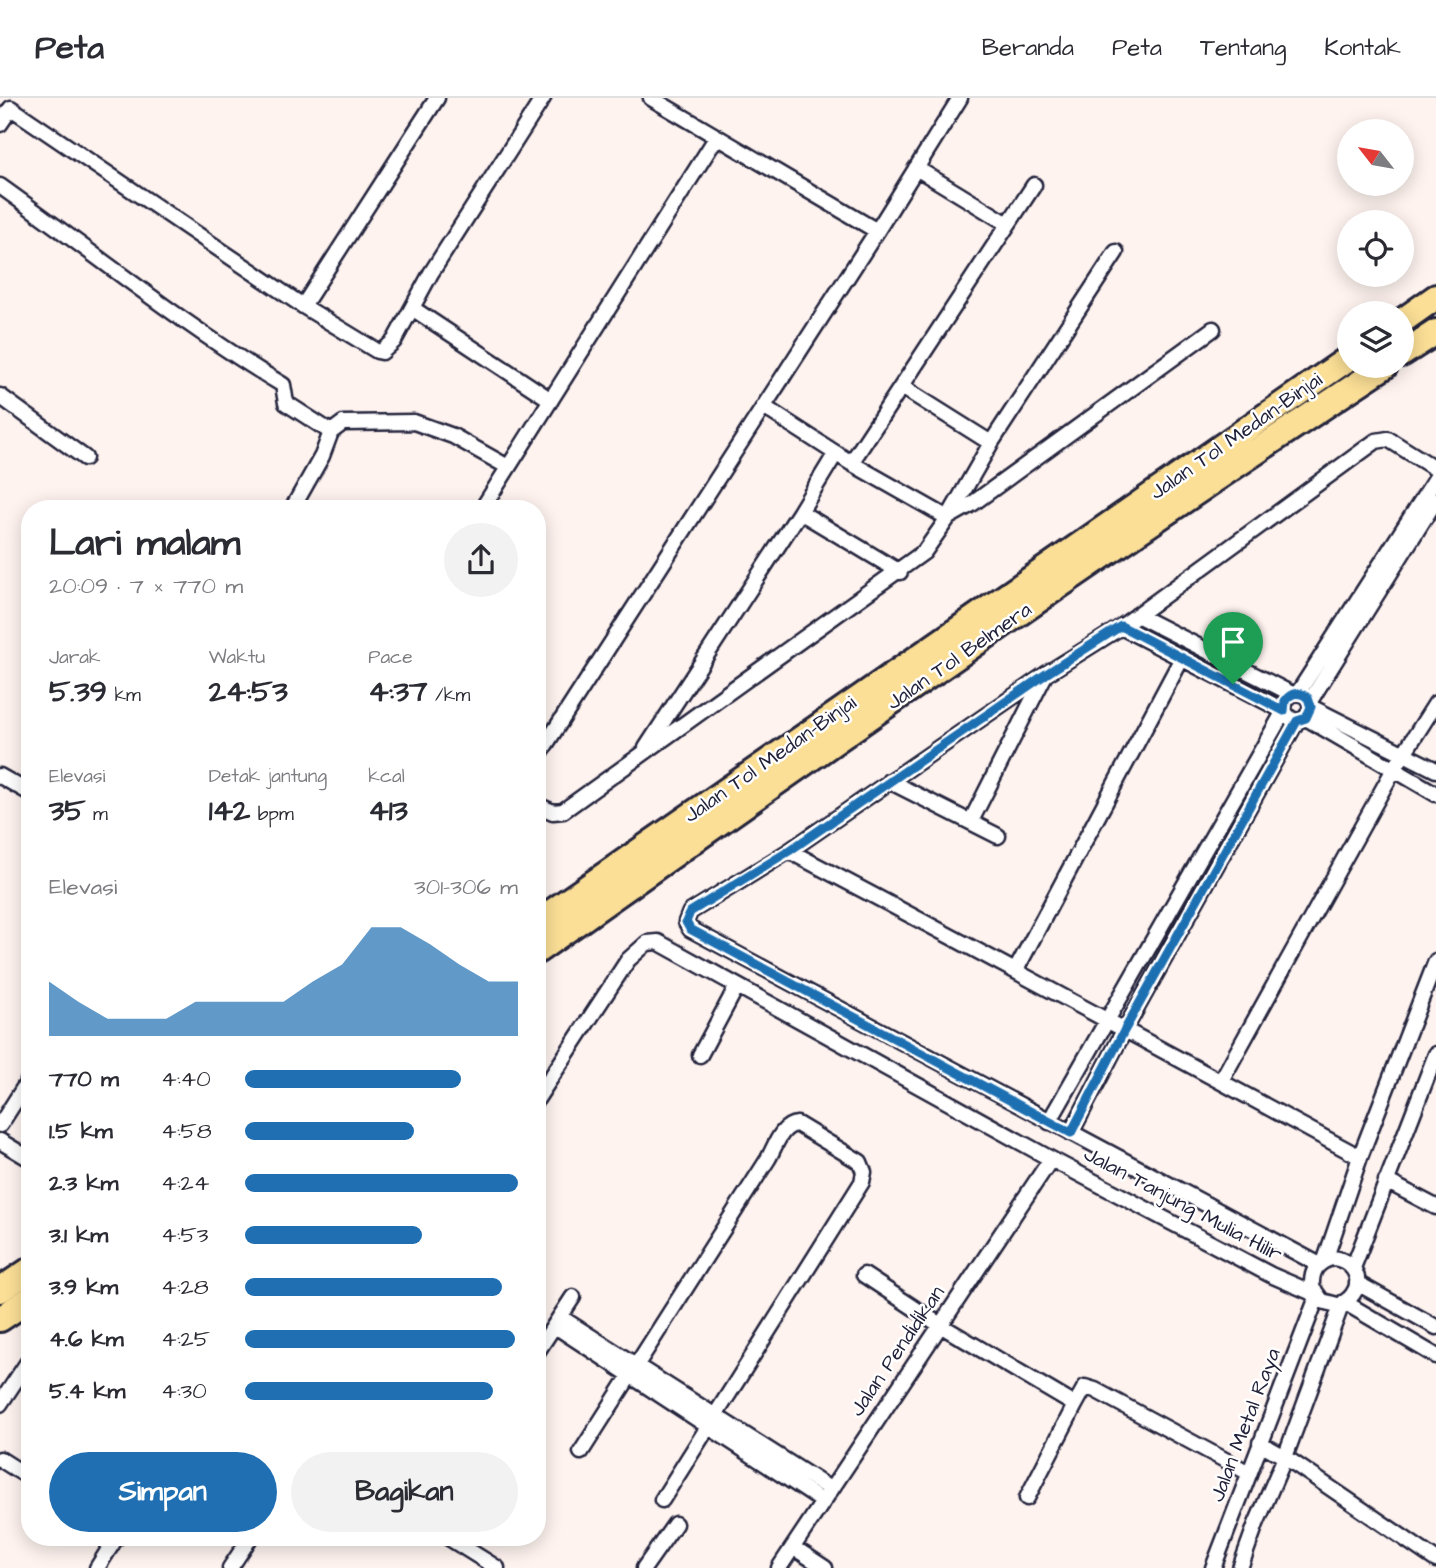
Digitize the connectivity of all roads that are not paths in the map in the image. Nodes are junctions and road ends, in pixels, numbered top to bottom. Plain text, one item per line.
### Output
1 (437, 98) edge
2 (543, 98) edge
3 (651, 98) edge
4 (960, 98) edge
5 (5, 104) edge
6 (0, 124) edge
7 (716, 138) junction
8 (916, 168) junction
9 (1034, 185) dead end
10 (0, 186) edge
11 (1008, 224) junction
12 (877, 231) junction
13 (1116, 252) dead end
14 (1436, 297) edge
15 (303, 306) junction
16 (412, 308) junction
17 (1414, 313) edge
18 (1213, 329) dead end
19 (1436, 332) edge
20 (1414, 346) edge
21 (1337, 366) edge
22 (1367, 378) edge
23 (902, 387) junction
24 (0, 396) edge
25 (551, 400) junction
26 (764, 407) junction
27 (331, 432) junction
28 (991, 443) junction
29 (836, 453) junction
30 (85, 458) dead end
31 (851, 463) junction
32 (508, 467) junction
33 (1436, 469) edge
34 (1436, 478) edge
35 (297, 500) edge
36 (488, 500) edge
37 (1436, 500) edge
38 (800, 512) junction
39 (947, 518) junction
40 (900, 572) junction
41 (1137, 615) junction
42 (1121, 626) junction
43 (1182, 658) junction
44 (1046, 674) junction
45 (1436, 703) edge
46 (1302, 706) junction
47 (1284, 711) junction
48 (546, 744) edge
49 (1404, 754) junction
50 (641, 755) junction
51 (1394, 769) junction
52 (1436, 770) edge
53 (0, 776) edge
54 (889, 781) junction
55 (21, 788) edge
56 (1436, 794) edge
57 (546, 809) edge
58 (971, 821) junction
59 (999, 836) dead end
60 (789, 851) junction
61 (546, 916) edge
62 (546, 945) edge
63 (1436, 961) edge
64 (1016, 970) junction
65 (737, 986) junction
66 (1105, 1021) junction
67 (1124, 1031) junction
68 (1436, 1054) edge
69 (700, 1055) dead end
70 (1221, 1081) junction
71 (546, 1084) edge
72 (21, 1101) edge
73 (1049, 1122) junction
74 (0, 1125) edge
75 (1071, 1133) junction
76 (0, 1141) edge
77 (21, 1154) edge
78 (1360, 1157) junction
79 (1051, 1159) junction
80 (1386, 1181) junction
81 (1436, 1207) edge
82 (1321, 1262) junction
83 (1353, 1268) junction
84 (864, 1275) dead end
85 (21, 1276) edge
86 (1357, 1283) junction
87 (0, 1290) edge
88 (1316, 1295) junction
89 (573, 1297) dead end
90 (1342, 1304) junction
91 (21, 1305) edge
92 (0, 1320) edge
93 (558, 1322) junction
94 (940, 1325) junction
95 (1436, 1328) edge
96 (546, 1339) edge
97 (1436, 1356) edge
98 (633, 1370) junction
99 (21, 1372) edge
100 (0, 1404) edge
101 (1075, 1405) junction
102 (712, 1420) junction
103 (1272, 1449) junction
104 (580, 1452) dead end
105 (0, 1459) edge
106 (21, 1472) edge
107 (1249, 1473) junction
108 (826, 1495) junction
109 (1027, 1498) dead end
110 (662, 1500) dead end
111 (676, 1524) dead end
112 (111, 1546) edge
113 (245, 1546) edge
114 (462, 1546) edge
115 (793, 1547) junction
116 (1436, 1560) edge
117 (1215, 1567) edge
118 (97, 1568) edge
119 (230, 1568) edge
120 (497, 1568) edge
121 (644, 1568) edge
122 (779, 1568) edge
123 (825, 1568) edge
124 (1240, 1568) edge

1 - 15 street
2 - 16 street
3 - 7 street
4 - 8 street
5 - 6 street
5 - 15 street
7 - 12 street
7 - 25 street
8 - 11 street
8 - 12 street
9 - 11 street
10 - 27 street
11 - 23 street
12 - 26 street
13 - 28 street
14 - 17 highway
15 - 16 street
16 - 25 street
18 - 39 street
19 - 20 highway
21 - 61 highway, Jalan Tol Medan–Binjai
22 - 62 highway, Jalan Tol Belmera
23 - 28 street
23 - 31 street
24 - 30 street
25 - 32 street
26 - 29 street
26 - 48 street
27 - 32 street
27 - 35 street
28 - 39 street
29 - 31 street
29 - 38 street
31 - 39 street
32 - 36 street
33 - 41 street
34 - 46 street
37 - 46 street
38 - 40 street
38 - 50 street
39 - 40 street
40 - 50 street
41 - 42 street
41 - 46 street
42 - 43 street
42 - 44 street
43 - 47 street
43 - 64 street
44 - 54 street
44 - 58 street
45 - 49 street
46 - 47 street
46 - 49 street
46 - 51 street
46 - 67 street
47 - 66 street
49 - 51 street
49 - 52 street
50 - 57 street
51 - 56 street
51 - 70 street
53 - 55 street
54 - 58 street
54 - 60 street
58 - 59 street
60 - 64 street
60 - 73 street
63 - 78 street
64 - 66 street
65 - 69 street
65 - 71 street, Jalan Tanjung Mulia Hilir
65 - 79 street, Jalan Tanjung Mulia Hilir
66 - 67 street
66 - 73 street
67 - 70 street
67 - 75 street
68 - 80 street
70 - 78 street
72 - 74 street
73 - 75 street
75 - 82 street
76 - 77 street
78 - 82 street
79 - 88 street, Jalan Tanjung Mulia Hilir
79 - 94 street, Jalan Pendidikan
80 - 81 street
80 - 83 street
82 - 83 street
82 - 88 street
83 - 86 street
84 - 94 street
85 - 87 highway
86 - 90 street
86 - 95 street
88 - 90 street
88 - 103 street, Jalan Metal Raya
89 - 93 street
90 - 97 street
90 - 103 street
91 - 92 highway
93 - 96 street
93 - 98 street
94 - 101 street
94 - 108 street, Jalan Pendidikan
98 - 102 street
98 - 102 street
98 - 104 street
99 - 100 street
101 - 107 street
101 - 109 street
102 - 108 street
102 - 110 street
103 - 107 street, Jalan Metal Raya
103 - 116 street
103 - 124 street
105 - 106 street
107 - 117 street, Jalan Metal Raya
108 - 115 street, Jalan Pendidikan
111 - 121 street
112 - 118 street
113 - 119 street
114 - 120 street
115 - 122 street, Jalan Pendidikan
115 - 123 street

